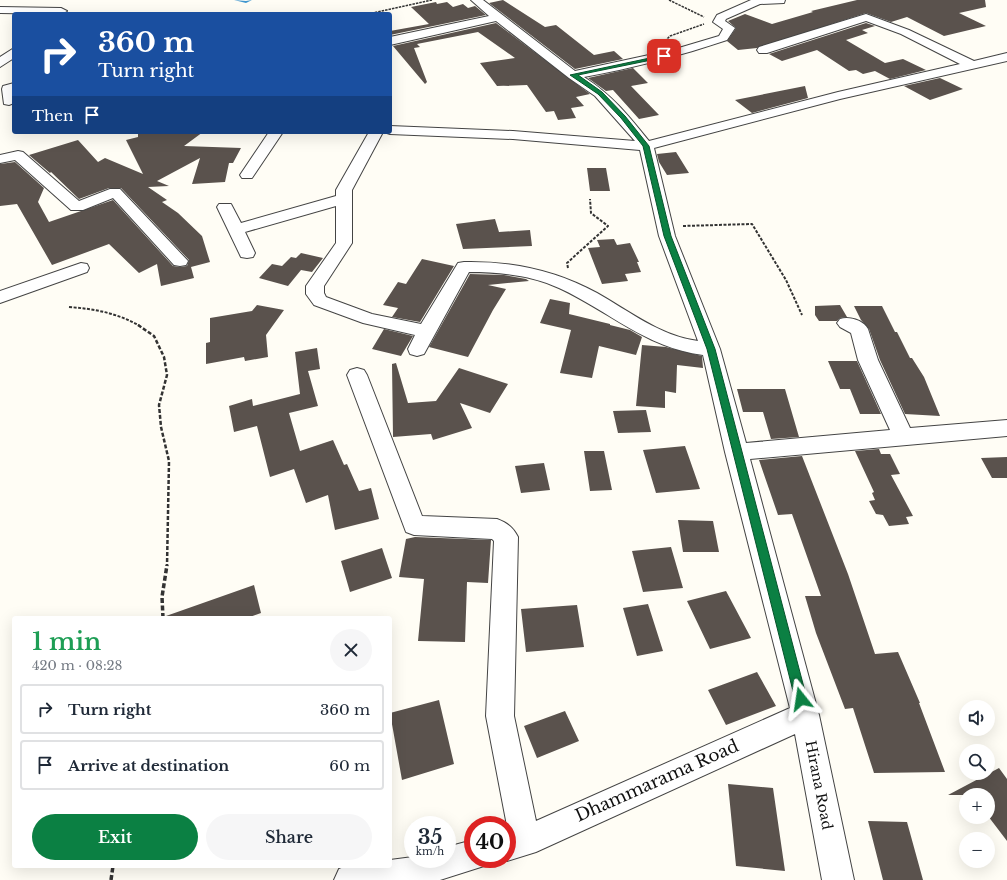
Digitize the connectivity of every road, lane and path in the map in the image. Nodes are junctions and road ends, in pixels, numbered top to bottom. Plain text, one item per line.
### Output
1 (432, 0) edge
2 (476, 0) edge
3 (669, 0) edge
4 (780, 1) dead end
5 (70, 4) dead end
6 (0, 10) edge
7 (40, 12) edge
8 (61, 12) edge
9 (377, 12) edge
10 (499, 17) junction
11 (707, 18) dead end
12 (706, 24) dead end
13 (392, 42) edge
14 (763, 50) dead end
15 (676, 53) junction
16 (12, 54) edge
17 (1007, 57) edge
18 (0, 63) edge
19 (972, 65) junction
20 (573, 75) junction
21 (12, 88) edge
22 (8, 101) edge
23 (392, 130) edge
24 (275, 134) edge
25 (375, 134) edge
26 (646, 146) junction
27 (0, 159) edge
28 (247, 175) dead end
29 (344, 199) junction
30 (590, 199) dead end
31 (225, 207) dead end
32 (665, 227) junction
33 (235, 230) junction
34 (247, 252) dead end
35 (180, 261) dead end
36 (81, 268) dead end
37 (573, 288) junction
38 (0, 298) edge
39 (69, 307) dead end
40 (802, 315) dead end
41 (846, 324) dead end
42 (426, 331) junction
43 (417, 349) dead end
44 (711, 349) junction
45 (357, 375) dead end
46 (1007, 428) edge
47 (904, 437) junction
48 (736, 452) junction
49 (163, 616) edge
50 (805, 715) junction
51 (513, 816) edge
52 (516, 843) edge
53 (464, 858) edge
54 (113, 868) edge
55 (111, 880) edge
56 (350, 880) edge
57 (838, 880) edge

1 - 9 path
2 - 10 street, Hirana Road
3 - 11 path
4 - 15 street
5 - 8 street
6 - 7 street
10 - 13 street
10 - 20 street, Hirana Road
12 - 15 path
14 - 19 street
15 - 20 street
16 - 18 street
17 - 19 street
19 - 26 street
20 - 26 street, Hirana Road
21 - 22 street
23 - 26 street
24 - 28 street
25 - 29 street
26 - 32 street, Hirana Road
27 - 35 street
29 - 33 street
29 - 42 street
30 - 37 path
31 - 33 street
32 - 40 path
32 - 44 street, Hirana Road
33 - 34 street
36 - 38 street
37 - 42 street
37 - 44 street
39 - 49 path
41 - 47 street
42 - 43 street
44 - 48 street, Hirana Road
45 - 51 street
46 - 47 street
47 - 48 street
48 - 50 street, Hirana Road
50 - 52 street, Dhammarama Road
50 - 57 street, Hirana Road
53 - 56 street
54 - 55 path

